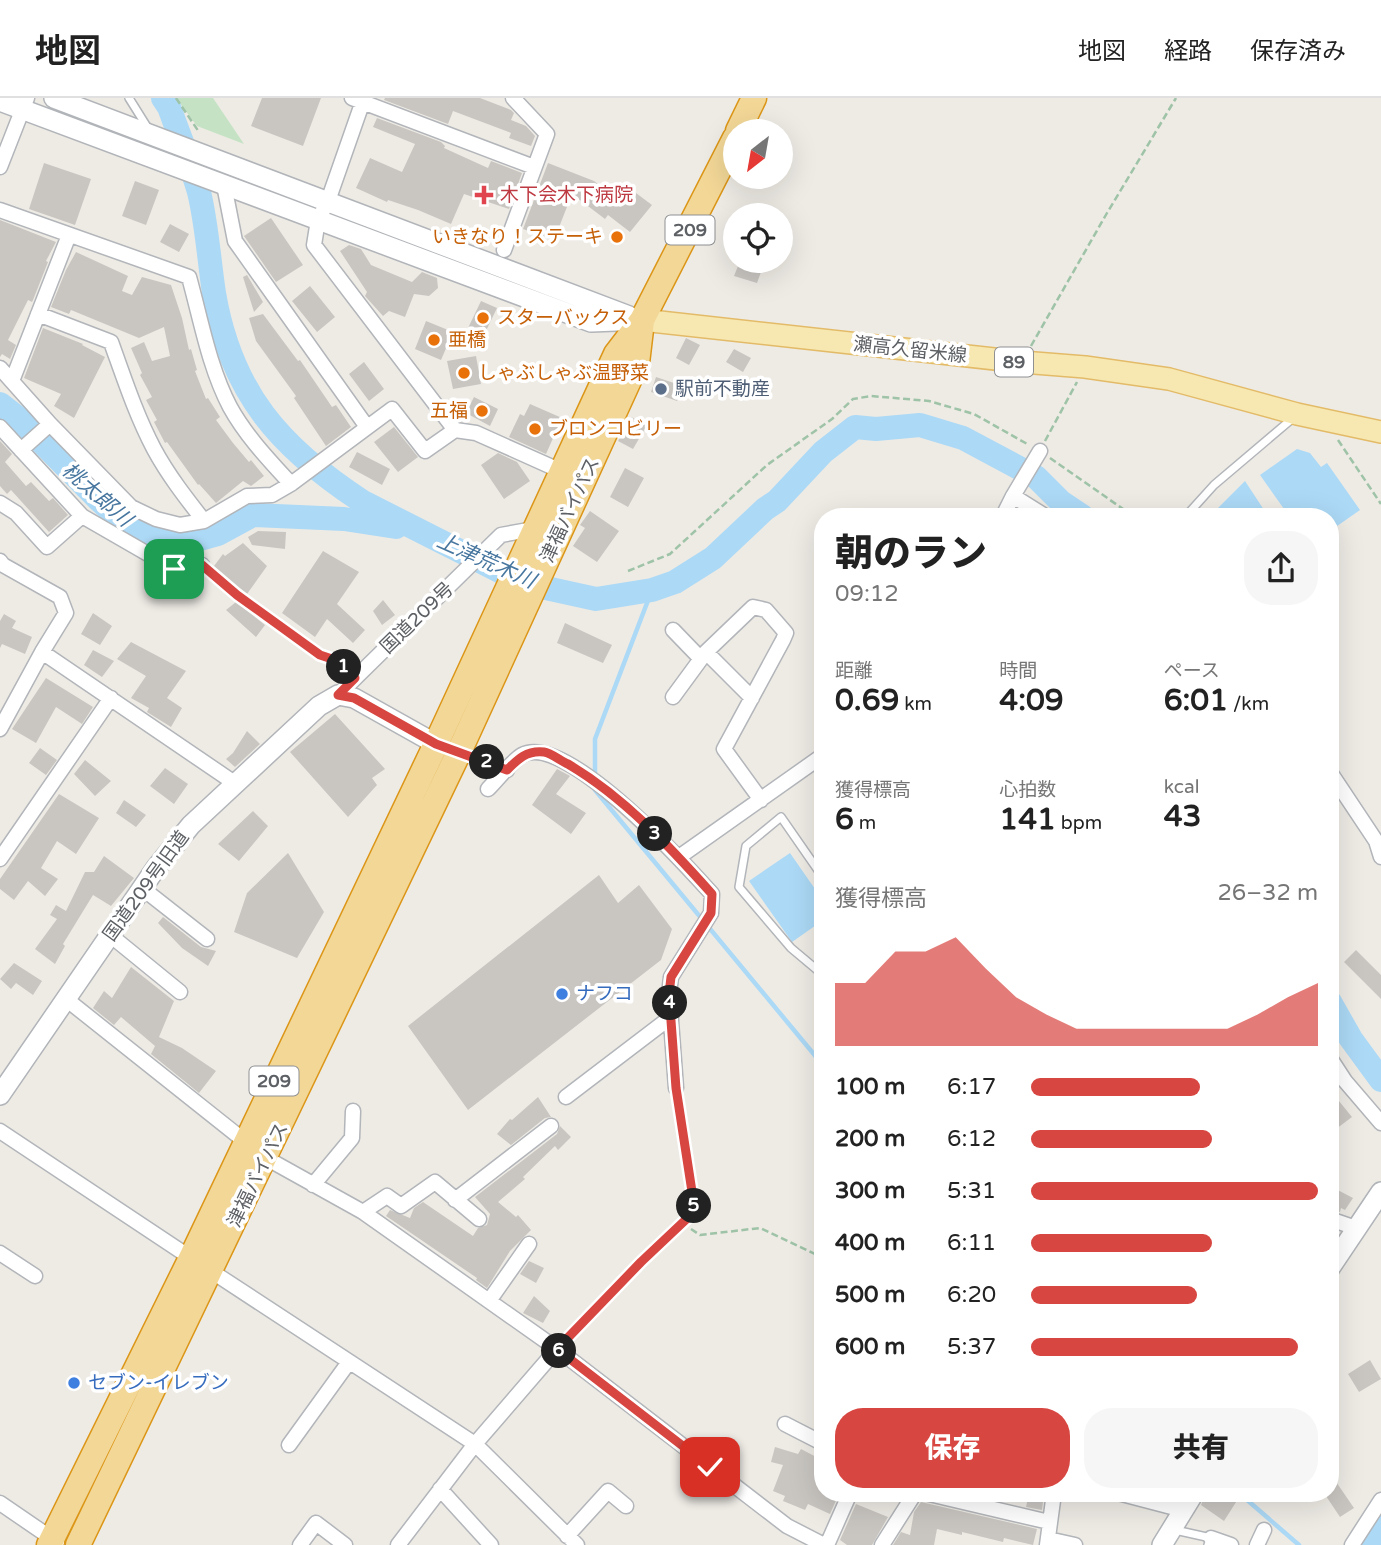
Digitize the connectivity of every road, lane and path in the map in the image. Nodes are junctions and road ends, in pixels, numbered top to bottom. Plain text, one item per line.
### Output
1 (54, 98) edge
2 (129, 98) edge
3 (176, 98) edge
4 (513, 98) edge
5 (754, 98) edge
6 (1177, 98) edge
7 (360, 99) edge
8 (0, 101) edge
9 (24, 104) edge
10 (744, 119) edge
11 (198, 132) dead end
12 (153, 136) junction
13 (723, 161) edge
14 (0, 167) edge
15 (534, 167) junction
16 (222, 185) junction
17 (328, 201) junction
18 (0, 210) edge
19 (318, 220) junction
20 (69, 234) junction
21 (504, 250) dead end
22 (38, 314) junction
23 (642, 320) junction
24 (1022, 362) junction
25 (1085, 367) junction
26 (0, 368) edge
27 (12, 381) junction
28 (1297, 414) junction
29 (1324, 420) junction
30 (50, 424) junction
31 (0, 427) edge
32 (367, 427) junction
33 (456, 429) junction
34 (1381, 432) edge
35 (21, 450) junction
36 (1040, 451) junction
37 (561, 471) junction
38 (291, 484) junction
39 (1013, 496) junction
40 (0, 503) edge
41 (1381, 504) edge
42 (1007, 508) edge
43 (1032, 508) edge
44 (1122, 508) edge
45 (1193, 508) edge
46 (82, 516) junction
47 (205, 521) junction
48 (534, 529) junction
49 (0, 561) edge
50 (202, 565) joint
51 (628, 571) dead end
52 (673, 631) dead end
53 (42, 652) junction
54 (704, 656) junction
55 (355, 678) junction
56 (338, 695) junction
57 (673, 697) dead end
58 (111, 698) junction
59 (752, 698) junction
60 (0, 729) edge
61 (436, 744) junction
62 (460, 752) junction
63 (814, 762) edge
64 (507, 770) junction
65 (236, 784) junction
66 (1339, 785) edge
67 (488, 789) dead end
68 (761, 800) junction
69 (1378, 840) edge
70 (679, 857) junction
71 (1381, 857) edge
72 (0, 859) edge
73 (814, 864) edge
74 (142, 888) junction
75 (110, 935) junction
76 (206, 939) dead end
77 (814, 967) edge
78 (180, 992) dead end
79 (66, 999) junction
80 (671, 1017) junction
81 (1339, 1072) edge
82 (676, 1088) joint
83 (0, 1095) edge
84 (566, 1097) dead end
85 (353, 1111) dead end
86 (1381, 1123) edge
87 (551, 1126) dead end
88 (0, 1131) edge
89 (244, 1143) junction
90 (266, 1158) junction
91 (313, 1185) junction
92 (1381, 1192) edge
93 (456, 1200) junction
94 (363, 1212) junction
95 (479, 1219) dead end
96 (1339, 1222) edge
97 (682, 1223) junction
98 (1356, 1228) junction
99 (529, 1244) dead end
100 (0, 1253) edge
101 (814, 1254) edge
102 (1339, 1254) edge
103 (201, 1264) junction
104 (35, 1276) dead end
105 (489, 1301) junction
106 (557, 1349) junction
107 (349, 1362) junction
108 (785, 1424) dead end
109 (814, 1439) edge
110 (475, 1444) junction
111 (289, 1445) dead end
112 (440, 1489) junction
113 (1381, 1500) edge
114 (846, 1502) edge
115 (909, 1502) edge
116 (963, 1502) edge
117 (1053, 1502) edge
118 (1188, 1502) edge
119 (0, 1503) edge
120 (626, 1506) dead end
121 (1049, 1522) junction
122 (1264, 1530) dead end
123 (1167, 1537) edge
124 (572, 1541) edge
125 (1210, 1541) edge
126 (1047, 1542) edge
127 (54, 1543) edge
128 (78, 1545) edge
129 (300, 1545) edge
130 (345, 1545) edge
131 (398, 1545) edge
132 (491, 1545) edge
133 (826, 1545) edge
134 (882, 1545) edge
135 (1075, 1545) edge
136 (1230, 1545) edge
137 (1257, 1545) edge
138 (1352, 1545) edge

1 - 12 street
2 - 12 lane
3 - 11 path
4 - 15 street
5 - 10 highway
6 - 24 path
7 - 15 street
7 - 17 street
8 - 9 street
9 - 14 street
9 - 16 street
12 - 17 street
13 - 23 highway, 209
15 - 21 street
16 - 19 street
16 - 32 street
17 - 19 street
17 - 23 street
18 - 20 street
19 - 23 street
19 - 33 street
20 - 22 street
20 - 38 street
22 - 27 street
22 - 47 street
23 - 24 main road, 瀬高久留米線 / 89
23 - 37 highway, 津福バイパス / 209
23 - 62 highway, 津福バイパス / 209
24 - 25 main road, 瀬高久留米線 / 89
25 - 28 main road, 瀬高久留米線 / 89
25 - 36 path
26 - 27 street
27 - 30 street
28 - 29 main road, 瀬高久留米線 / 89
28 - 45 lane
29 - 34 main road, 瀬高久留米線 / 89
29 - 41 path
30 - 35 street
30 - 47 street
31 - 35 street
32 - 33 street
32 - 38 street
33 - 37 street
35 - 46 street
36 - 39 street
36 - 44 path
36 - 51 path
37 - 48 highway, 津福バイパス / 209
38 - 47 street
39 - 42 street
39 - 43 street
40 - 46 street
46 - 50 street
48 - 55 street, 国道209号
48 - 61 highway, 津福バイパス / 209
49 - 53 street
50 - 55 lane
52 - 54 street
53 - 58 street
53 - 60 street
54 - 57 street
54 - 59 street
54 - 59 street
55 - 56 street, 国道209号
56 - 61 street
56 - 65 street, 国道209号旧道
58 - 65 street
58 - 72 street
59 - 68 street
61 - 62 street
61 - 89 highway, 津福バイパス / 209
62 - 64 street
62 - 90 highway, 津福バイパス / 209
63 - 68 street
64 - 67 street
64 - 70 street
65 - 74 street, 国道209号旧道
66 - 69 street
68 - 70 street
69 - 71 street
70 - 80 street
73 - 77 lane
74 - 75 street, 国道209号旧道
74 - 76 street
75 - 78 street
75 - 79 street, 国道209号旧道
79 - 83 street, 国道209号旧道
79 - 89 street
80 - 82 street
80 - 84 street
81 - 86 street
82 - 97 lane
85 - 91 street
87 - 93 street
88 - 103 street
89 - 90 street
89 - 103 highway, 津福バイパス / 209
90 - 91 street
90 - 103 highway, 津福バイパス / 209
91 - 94 street
92 - 98 street
93 - 94 street
93 - 95 street
94 - 105 street
96 - 98 street
97 - 101 path
97 - 106 lane
98 - 102 street
99 - 105 street
100 - 104 street
103 - 107 street
103 - 127 highway, 津福バイパス / 209
103 - 128 highway, 津福バイパス / 209
105 - 106 street
106 - 110 street
106 - 133 street
107 - 110 street
107 - 111 street
108 - 109 street
110 - 112 street
110 - 124 street
112 - 131 street
112 - 132 street
113 - 138 street
114 - 133 street
115 - 134 street
116 - 121 street
117 - 121 street
118 - 123 street
119 - 127 street
120 - 124 street
121 - 126 street
122 - 137 street
123 - 125 lane
125 - 136 street
126 - 135 street
129 - 130 street

